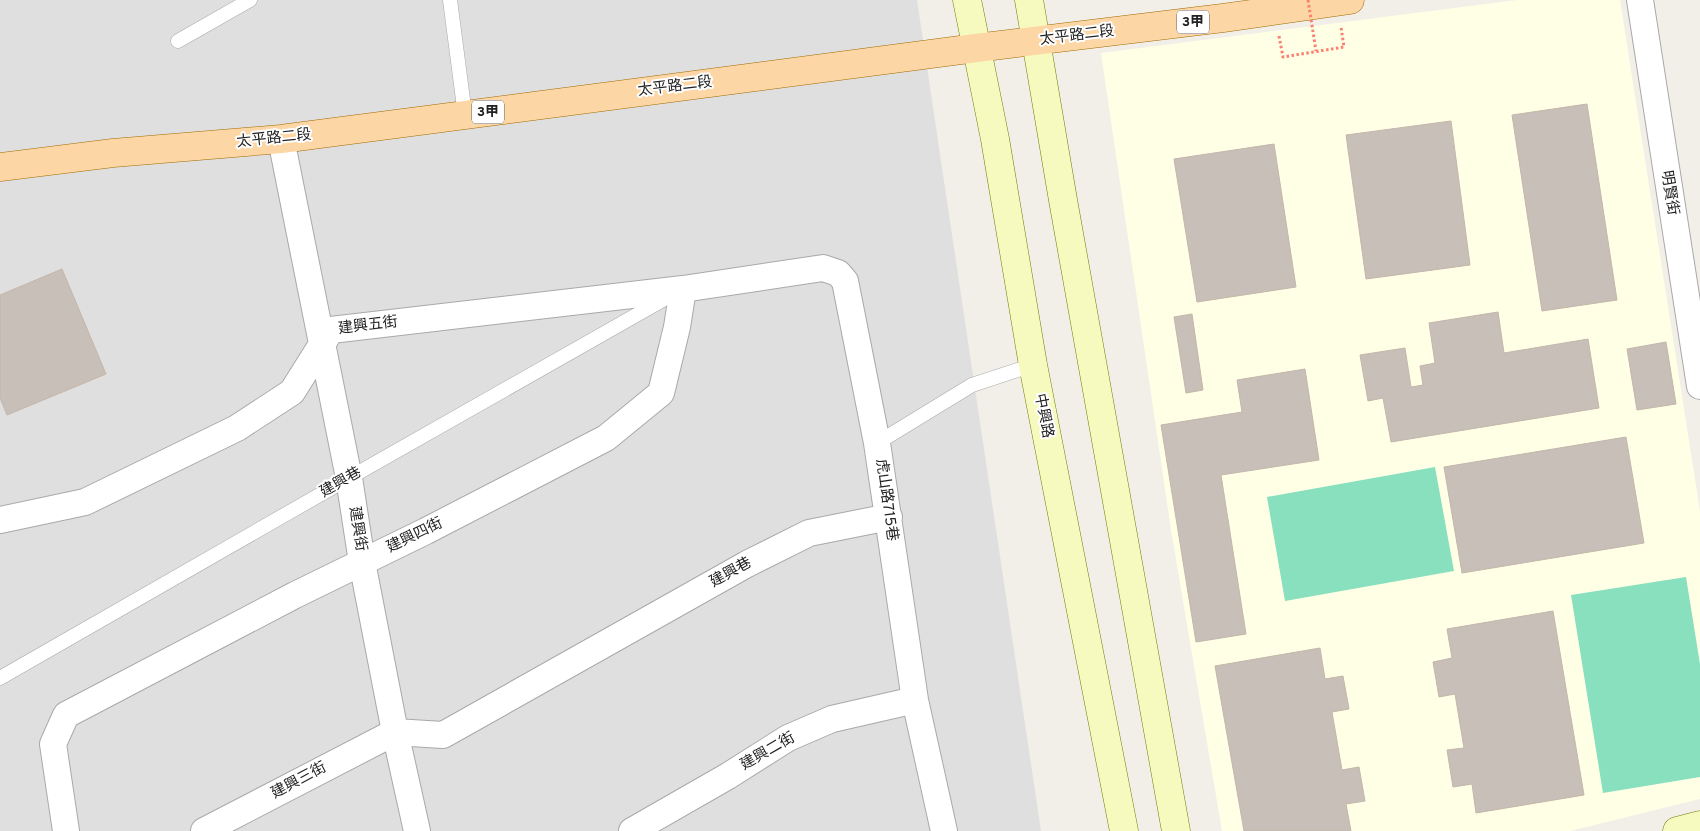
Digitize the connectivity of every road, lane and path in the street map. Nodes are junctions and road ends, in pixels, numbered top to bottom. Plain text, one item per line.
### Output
1 (250, 0) edge
2 (450, 0) edge
3 (967, 0) edge
4 (1029, 0) edge
5 (1308, 0) edge
6 (1350, 0) edge
7 (1640, 0) edge
8 (1222, 9) edge
9 (178, 41) dead end
10 (1037, 41) junction
11 (1344, 47) dead end
12 (976, 48) junction
13 (1316, 51) junction
14 (1283, 57) dead end
15 (465, 115) junction
16 (281, 139) junction
17 (0, 167) edge
18 (1691, 273) edge
19 (737, 280) joint
20 (683, 289) junction
21 (322, 344) junction
22 (1033, 365) junction
23 (1700, 386) edge
24 (877, 442) junction
25 (349, 478) junction
26 (888, 517) junction
27 (0, 520) edge
28 (362, 562) junction
29 (0, 678) edge
30 (914, 700) junction
31 (394, 732) junction
32 (1700, 825) edge
33 (66, 831) edge
34 (204, 831) edge
35 (417, 831) edge
36 (632, 831) edge
37 (944, 831) edge
38 (1124, 831) edge
39 (1176, 831) edge
40 (1677, 831) edge

1 - 9 lane
2 - 15 lane
3 - 12 street, 中興路
4 - 10 street
5 - 13 path, bridge
6 - 8 main road, 太平路二段 / 3甲
7 - 18 street, 明賢街
8 - 10 main road, 太平路二段 / 3甲
10 - 12 main road, 太平路二段 / 3甲
10 - 39 street
11 - 13 path
12 - 15 main road, 太平路二段 / 3甲
12 - 22 street, 中興路
13 - 14 path
15 - 16 main road, 太平路二段 / 3甲
16 - 17 main road, 太平路二段 / 3甲
16 - 21 street, 建興街
18 - 23 street, 明賢街
19 - 20 street, 建興五街
19 - 24 street, 虎山路715巷
20 - 21 street, 建興五街
20 - 25 lane, 建興巷
20 - 28 street, 建興四街
21 - 25 street, 建興街
21 - 27 street, 建興五街
22 - 24 lane
22 - 38 street, 中興路
24 - 26 street, 虎山路715巷
25 - 28 street, 建興街
25 - 29 lane, 建興巷
26 - 30 street, 虎山路715巷
26 - 31 street, 建興巷
28 - 31 street, 建興街
28 - 33 street, 建興四街
30 - 36 street, 建興二街
30 - 37 street, 虎山路715巷
31 - 34 street, 建興三街
31 - 35 street, 建興街
32 - 40 street

